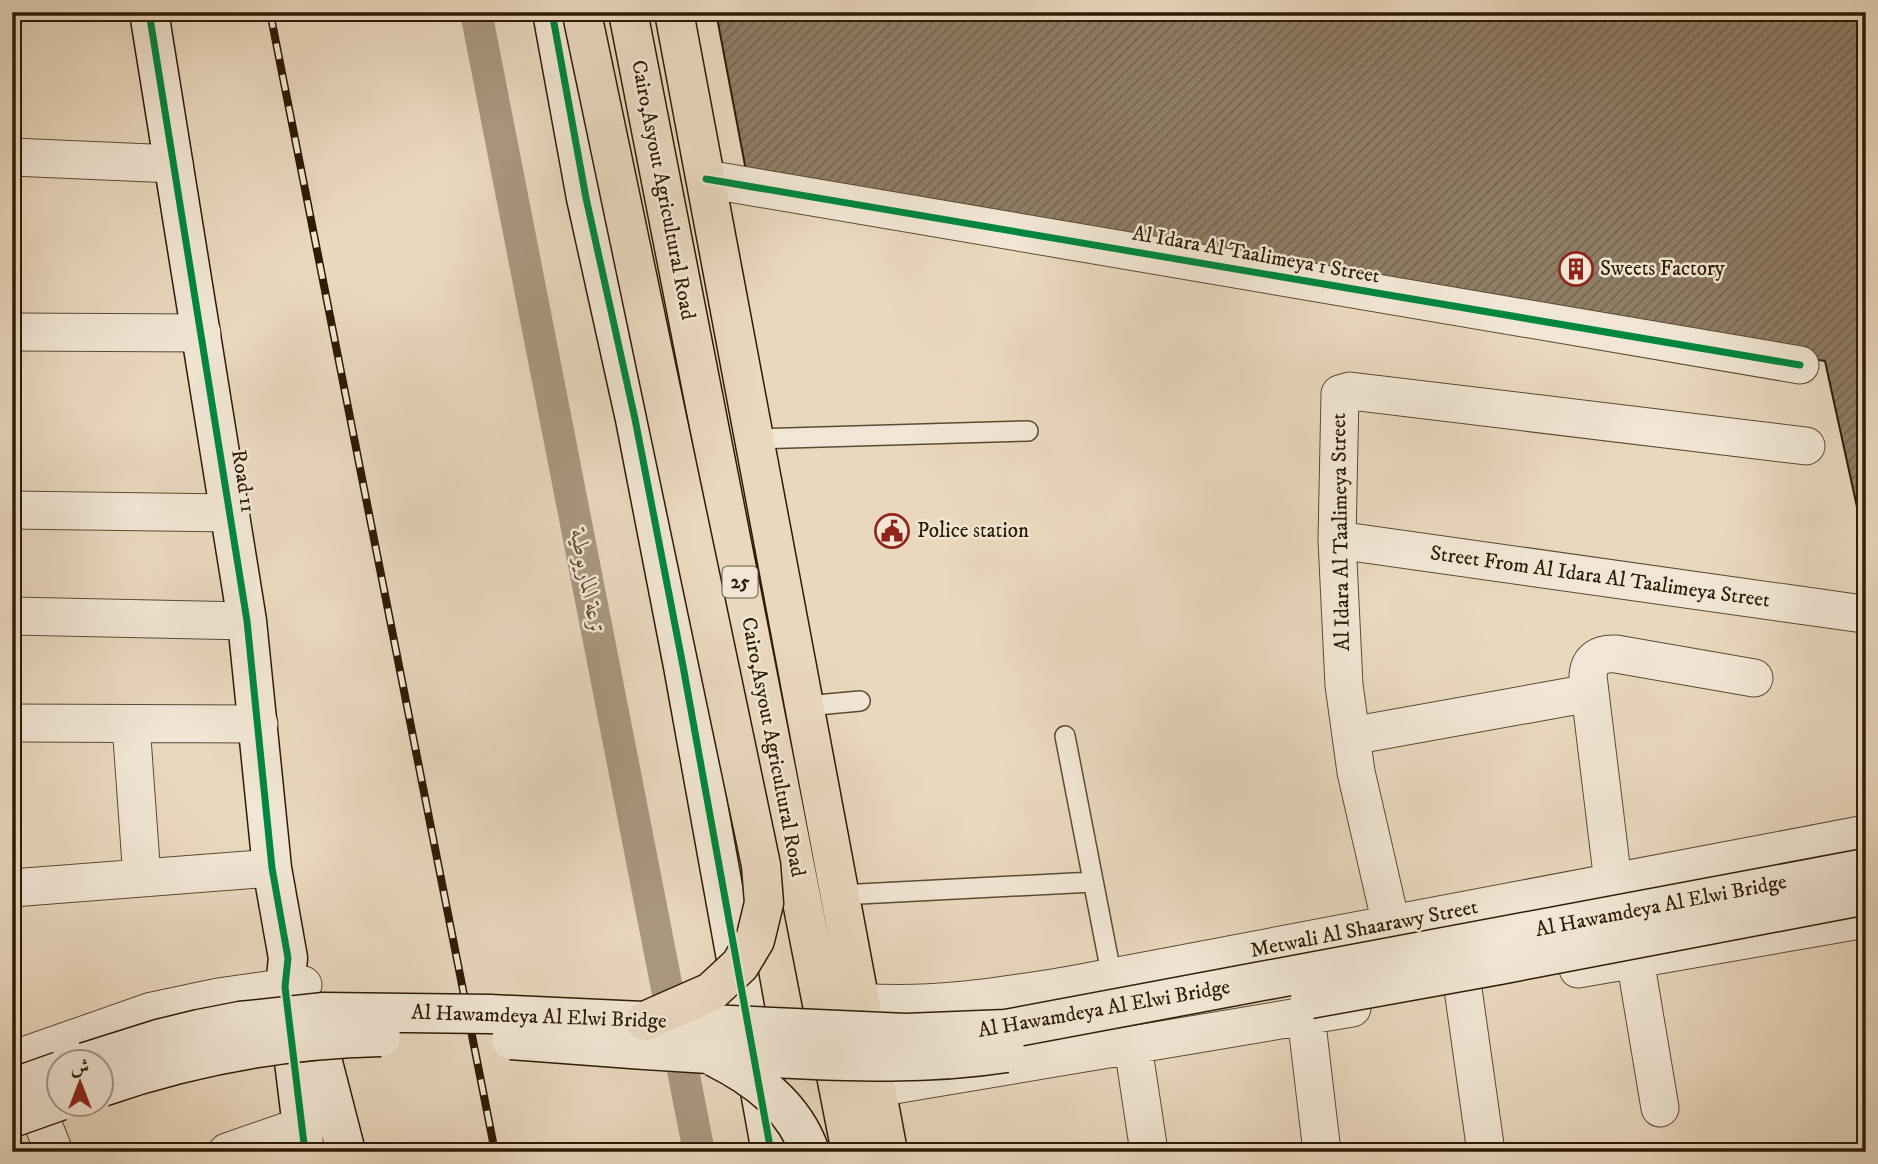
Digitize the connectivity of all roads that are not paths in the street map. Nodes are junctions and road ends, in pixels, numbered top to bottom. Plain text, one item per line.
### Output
1 (149, 12) edge
2 (628, 12) edge
3 (674, 12) edge
4 (572, 13) edge
5 (12, 157) edge
6 (174, 164) junction
7 (706, 179) junction
8 (12, 332) edge
9 (201, 333) junction
10 (1800, 365) dead end
11 (1028, 431) dead end
12 (755, 439) junction
13 (1806, 446) dead end
14 (12, 510) edge
15 (231, 513) junction
16 (1337, 540) junction
17 (1863, 614) dead end
18 (12, 616) edge
19 (247, 621) junction
20 (1754, 678) dead end
21 (1590, 693) junction
22 (860, 701) dead end
23 (806, 706) junction
24 (12, 723) edge
25 (131, 724) junction
26 (259, 724) junction
27 (1065, 736) dead end
28 (1351, 736) junction
29 (1866, 834) edge
30 (272, 868) junction
31 (1866, 868) edge
32 (142, 878) junction
33 (1093, 882) junction
34 (1613, 882) junction
35 (12, 888) edge
36 (840, 895) junction
37 (1866, 895) edge
38 (1866, 919) edge
39 (1391, 924) junction
40 (1635, 959) junction
41 (292, 977) junction
42 (1112, 978) junction
43 (1463, 989) junction
44 (860, 1002) junction
45 (1306, 1016) junction
46 (645, 1021) junction
47 (1133, 1046) junction
48 (116, 1052) edge
49 (709, 1055) junction
50 (14, 1069) edge
51 (46, 1070) edge
52 (116, 1083) edge
53 (876, 1088) junction
54 (46, 1106) edge
55 (1660, 1108) dead end
56 (12, 1118) edge
57 (304, 1139) edge
58 (54, 1152) edge
59 (227, 1152) edge
60 (346, 1152) edge
61 (771, 1152) edge
62 (810, 1152) edge
63 (851, 1152) edge
64 (888, 1152) edge
65 (1149, 1152) edge
66 (1322, 1152) edge
67 (1486, 1152) edge

1 - 6 main road, Road 11
2 - 63 highway, Cairo,Asyout Agricultural Road / 25
3 - 7 highway, Cairo,Asyout Agricultural Road / 25
4 - 46 highway, bridge
4 - 61 main road
5 - 6 street
6 - 9 main road, Road 11
7 - 10 street, Al Idara Al Taalimeya 1 Street
7 - 12 highway, Cairo,Asyout Agricultural Road / 25
8 - 9 street
9 - 15 main road, Road 11
11 - 12 lane
12 - 23 highway, Cairo,Asyout Agricultural Road / 25
13 - 16 street, Al Idara Al Taalimeya Street
14 - 15 street
15 - 19 main road, Road 11
16 - 17 street, Street From Al Idara Al Taalimeya Street
16 - 28 street, Al Idara Al Taalimeya Street
18 - 19 street
19 - 26 main road, Road 11
20 - 21 street
21 - 28 street
21 - 34 street
22 - 23 lane
23 - 36 highway, Cairo,Asyout Agricultural Road / 25
24 - 25 street
25 - 26 street
25 - 32 street
26 - 30 main road, Road 11
27 - 33 lane
28 - 39 street, Al Idara Al Taalimeya Street
29 - 34 street, Metwali Al Shaarawy Street
30 - 32 street
30 - 41 main road, Road 11
31 - 46 main road, Al Hawamdeya Al Elwi Bridge, bridge
32 - 35 street
33 - 36 lane
33 - 42 lane
34 - 39 street, Metwali Al Shaarawy Street
36 - 44 highway, Cairo,Asyout Agricultural Road / 25
37 - 49 main road, Al Hawamdeya Al Elwi Bridge, bridge
38 - 40 street
39 - 42 street, Metwali Al Shaarawy Street
40 - 43 street
40 - 55 street
41 - 50 street
41 - 57 main road
41 - 60 main road
42 - 44 street, Metwali Al Shaarawy Street
43 - 45 street
43 - 67 street
44 - 53 highway, Cairo,Asyout Agricultural Road / 25
45 - 47 street
45 - 66 street
46 - 48 main road, Al Hawamdeya Al Elwi Bridge, bridge
47 - 53 street
47 - 65 street
49 - 52 main road, Al Hawamdeya Al Elwi Bridge, bridge
49 - 62 main road, bridge
50 - 51 main road, bridge
50 - 58 street
53 - 64 highway, Cairo,Asyout Agricultural Road / 25
54 - 56 main road, bridge
57 - 59 street

